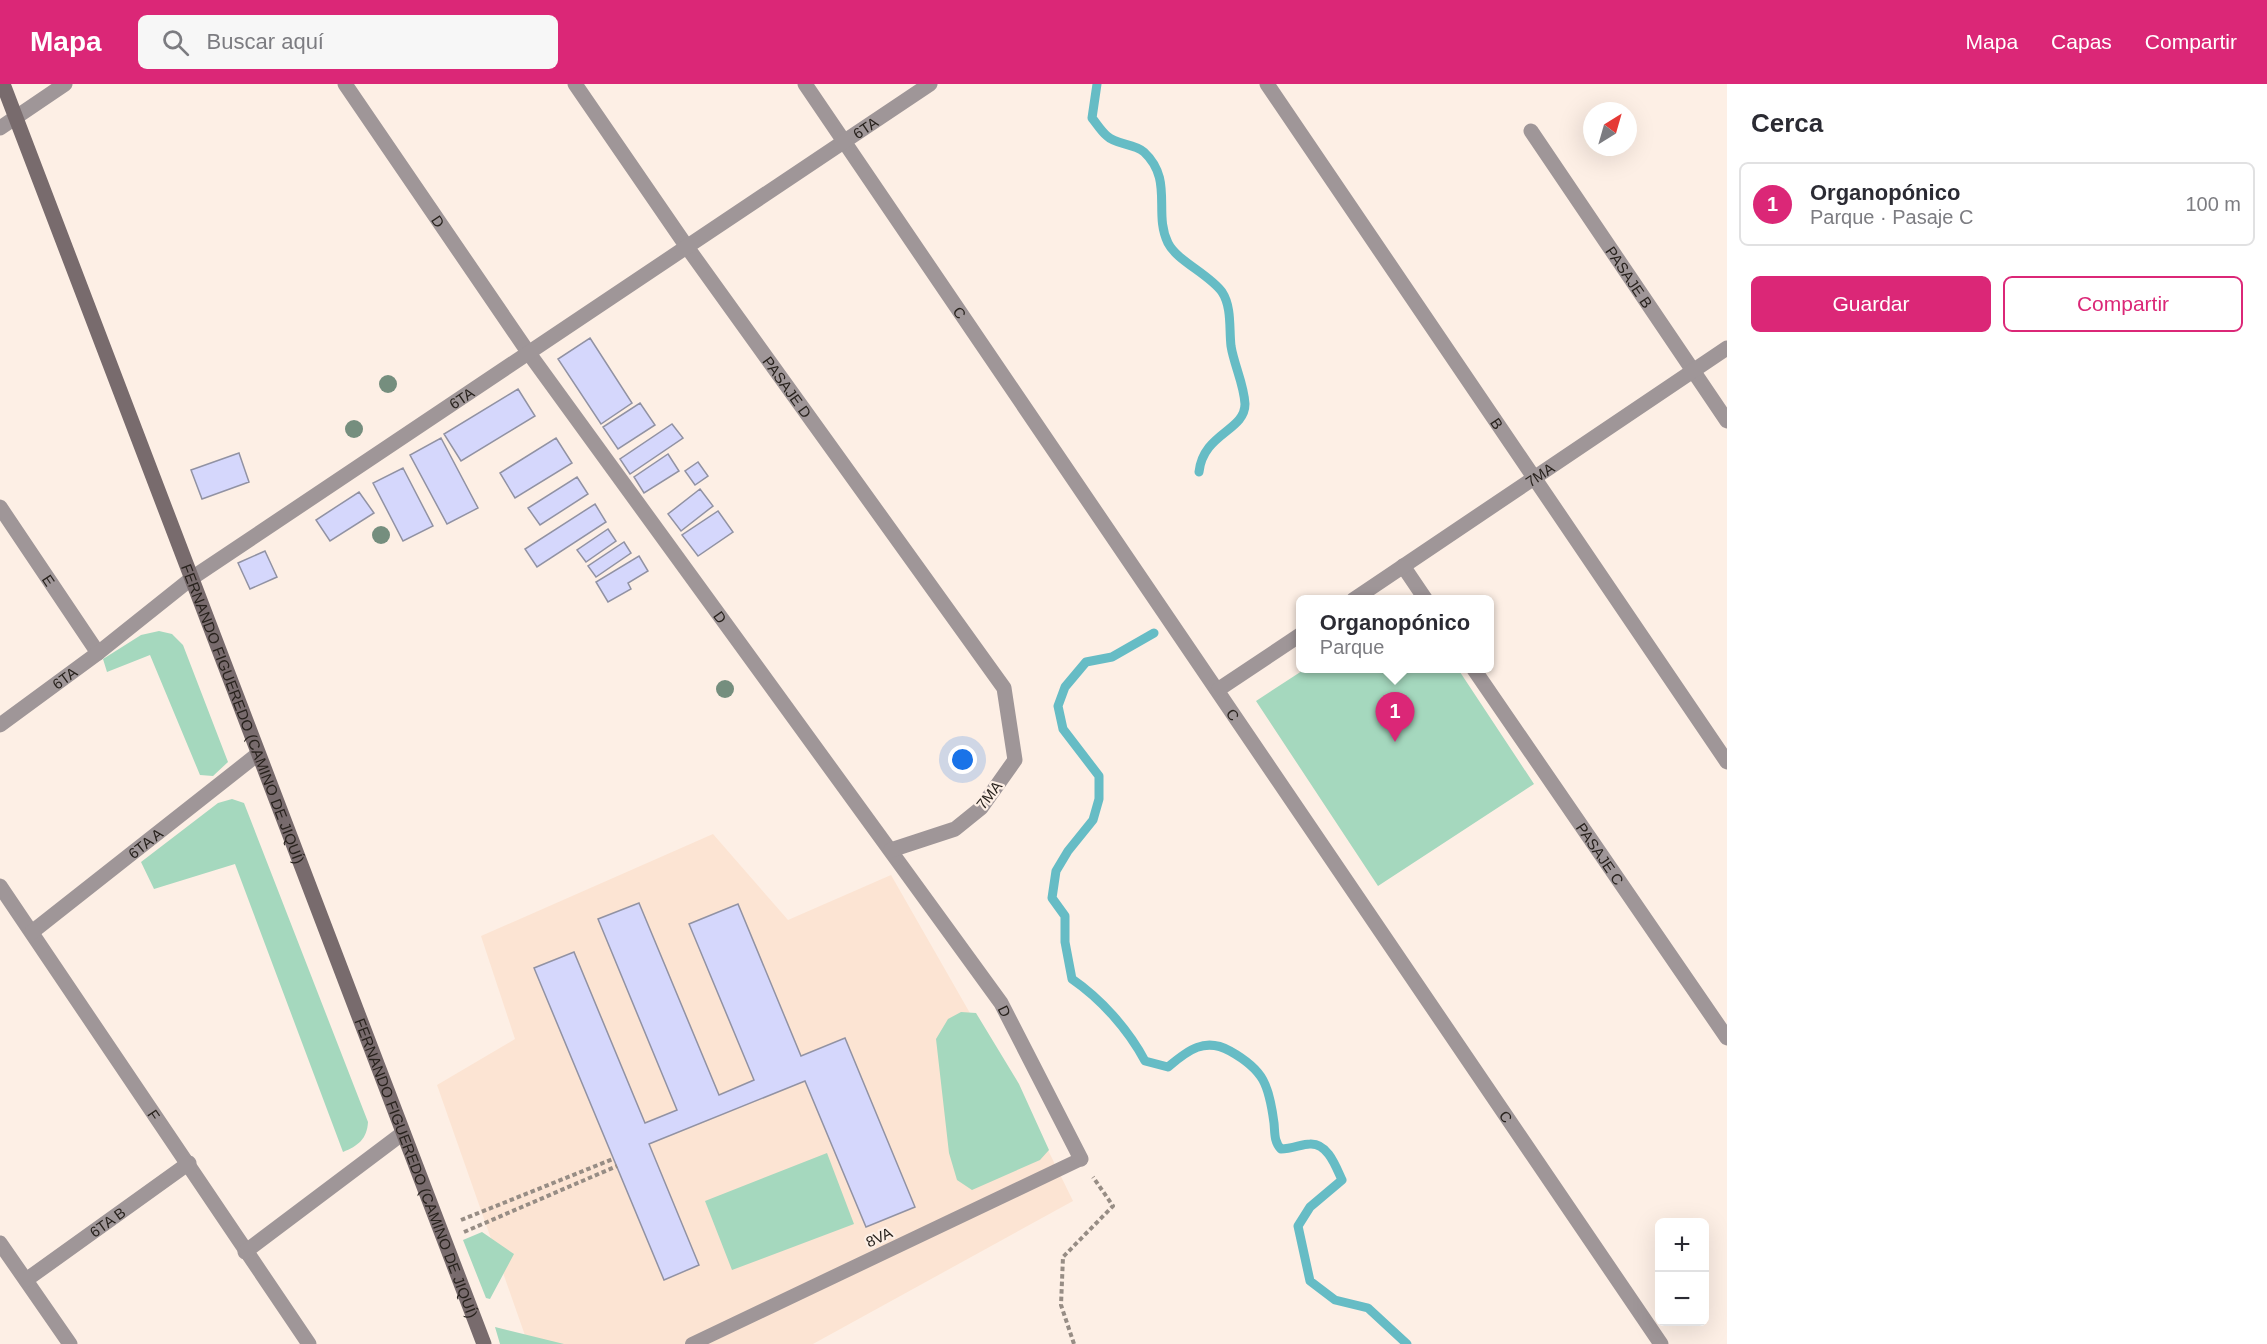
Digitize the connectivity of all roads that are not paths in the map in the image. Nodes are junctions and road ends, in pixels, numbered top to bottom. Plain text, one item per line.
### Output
1 (3, 84) edge
2 (65, 84) edge
3 (345, 84) edge
4 (575, 84) edge
5 (806, 84) edge
6 (930, 84) edge
7 (1267, 84) edge
8 (16, 118) junction
9 (0, 128) edge
10 (1531, 131) dead end
11 (844, 141) junction
12 (687, 247) junction
13 (1727, 348) edge
14 (528, 352) junction
15 (1693, 372) junction
16 (1727, 421) edge
17 (1534, 478) junction
18 (0, 507) edge
19 (1403, 566) junction
20 (192, 578) junction
21 (1360, 595) edge
22 (1423, 595) edge
23 (1296, 638) edge
24 (98, 653) junction
25 (1476, 673) edge
26 (1004, 688) joint
27 (1219, 689) junction
28 (0, 725) edge
29 (258, 754) junction
30 (1727, 762) edge
31 (891, 850) junction
32 (0, 886) edge
33 (32, 932) junction
34 (1727, 1038) edge
35 (403, 1133) junction
36 (1081, 1159) joint
37 (189, 1163) junction
38 (0, 1242) edge
39 (245, 1252) junction
40 (26, 1280) junction
41 (482, 1343) edge
42 (70, 1344) edge
43 (309, 1344) edge
44 (692, 1344) edge
45 (1661, 1344) edge

1 - 8 street, FERNANDO FIGUEREDO (CAMINO DE JIQUÍ)
2 - 8 street
3 - 14 street, D
4 - 12 street, PASAJE D
5 - 11 street, C
6 - 11 street, 6TA
7 - 17 street, B
8 - 9 street
8 - 20 street, FERNANDO FIGUEREDO (CAMINO DE JIQUÍ)
10 - 15 street, PASAJE B
11 - 12 street, 6TA
11 - 27 street, C
12 - 14 street, 6TA
12 - 26 street, PASAJE D
13 - 15 street, 7MA
14 - 20 street, 6TA
14 - 31 street, D
15 - 16 street, PASAJE B
15 - 17 street, 7MA
17 - 19 street, 7MA
17 - 30 street, B
18 - 24 street, E
19 - 21 street, 7MA
19 - 22 street
20 - 24 street, 6TA
20 - 29 street, FERNANDO FIGUEREDO (CAMINO DE JIQUÍ)
23 - 27 street
24 - 28 street, 6TA
25 - 34 street, PASAJE C
26 - 31 street, 7MA
27 - 45 street, C
29 - 33 street, 6TA A
29 - 35 street, FERNANDO FIGUEREDO (CAMINO DE JIQUÍ)
31 - 36 street, D
32 - 33 street, F
33 - 37 street, F
35 - 39 street
35 - 41 street, FERNANDO FIGUEREDO (CAMINO DE JIQUÍ)
36 - 44 lane, 8VA
37 - 39 street, F
37 - 40 street, 6TA B
38 - 40 street
39 - 43 street, F
40 - 42 street

